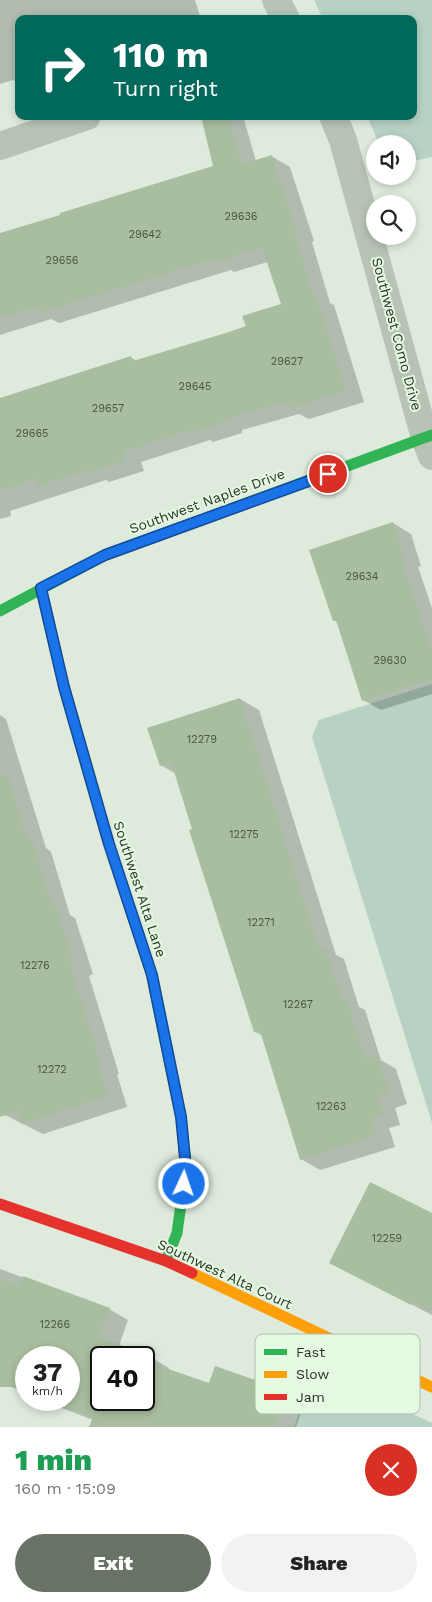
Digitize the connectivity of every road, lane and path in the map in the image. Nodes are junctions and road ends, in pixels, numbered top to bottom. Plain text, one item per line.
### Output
1 (276, 0) edge
2 (284, 15) edge
3 (75, 120) edge
4 (335, 120) edge
5 (0, 146) edge
6 (430, 443) edge
7 (41, 588) junction
8 (0, 611) edge
9 (0, 1204) edge
10 (166, 1261) junction
11 (320, 1334) edge
12 (420, 1381) edge
13 (432, 1387) edge

1 - 2 street
3 - 5 street
4 - 6 street, Southwest Como Drive
6 - 7 street, Southwest Naples Drive
7 - 8 street, Southwest Naples Drive
7 - 10 street, Southwest Alta Lane
9 - 10 street, Southwest Alta Court
10 - 11 street, Southwest Alta Court
12 - 13 street, Southwest Alta Court

